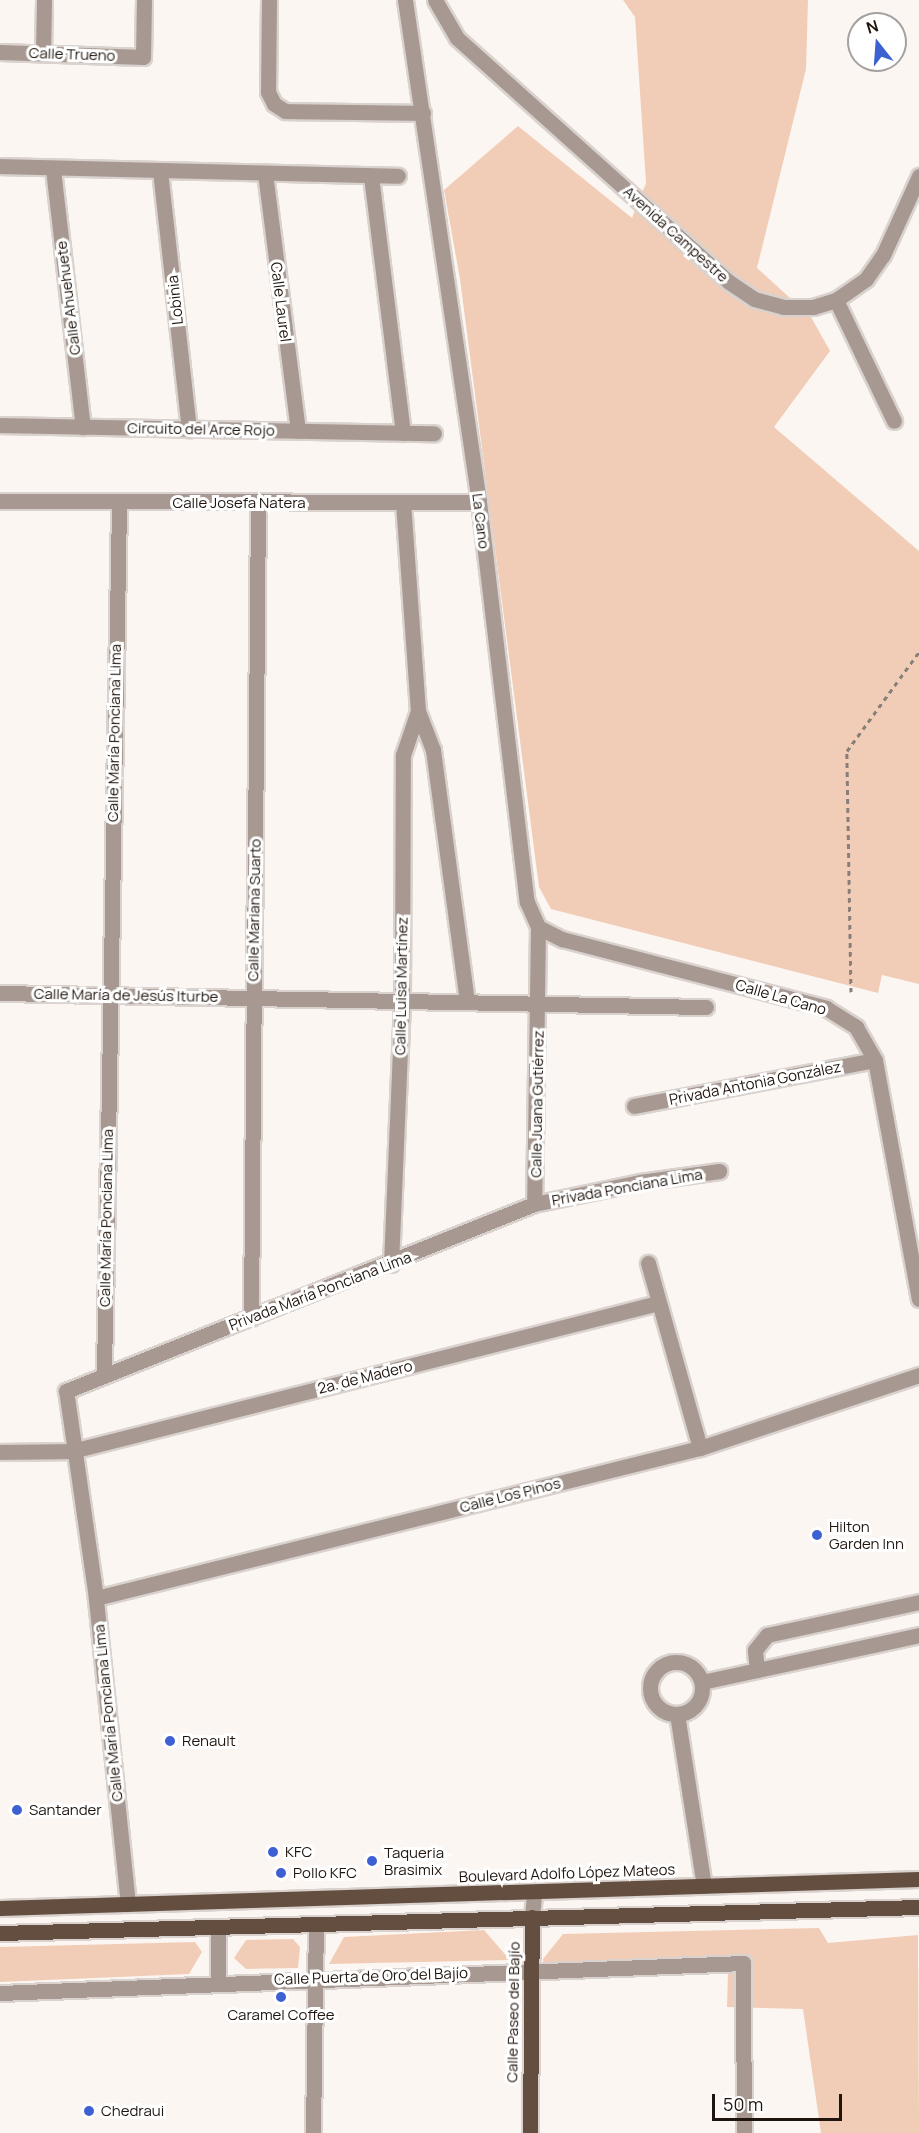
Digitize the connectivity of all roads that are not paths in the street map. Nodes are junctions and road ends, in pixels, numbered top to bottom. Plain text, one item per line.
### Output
1 (44, 0) edge
2 (144, 0) edge
3 (268, 0) edge
4 (405, 0) edge
5 (435, 0) edge
6 (0, 52) edge
7 (43, 53) junction
8 (423, 113) junction
9 (0, 166) edge
10 (53, 169) junction
11 (160, 171) junction
12 (265, 173) junction
13 (371, 176) junction
14 (398, 176) dead end
15 (919, 176) edge
16 (836, 300) junction
17 (894, 421) dead end
18 (0, 425) edge
19 (83, 427) junction
20 (189, 429) junction
21 (298, 431) junction
22 (403, 433) junction
23 (434, 433) dead end
24 (0, 501) edge
25 (404, 502) junction
26 (478, 502) junction
27 (258, 503) junction
28 (119, 504) junction
29 (418, 711) junction
30 (538, 927) junction
31 (0, 993) edge
32 (109, 995) junction
33 (253, 998) junction
34 (402, 999) junction
35 (467, 1000) junction
36 (539, 1004) junction
37 (706, 1007) dead end
38 (875, 1060) junction
39 (634, 1106) dead end
40 (719, 1171) dead end
41 (534, 1204) junction
42 (648, 1263) dead end
43 (391, 1264) junction
44 (919, 1299) edge
45 (658, 1303) junction
46 (251, 1318) junction
47 (104, 1373) junction
48 (919, 1375) edge
49 (700, 1448) junction
50 (72, 1451) junction
51 (0, 1452) edge
52 (96, 1598) junction
53 (919, 1602) edge
54 (919, 1635) edge
55 (757, 1670) junction
56 (702, 1682) junction
57 (677, 1714) junction
58 (919, 1879) edge
59 (705, 1887) junction
60 (534, 1892) junction
61 (128, 1904) junction
62 (919, 1907) edge
63 (0, 1908) edge
64 (532, 1917) junction
65 (316, 1924) junction
66 (218, 1927) junction
67 (0, 1933) edge
68 (532, 1969) junction
69 (315, 1978) junction
70 (218, 1983) junction
71 (0, 1993) edge
72 (313, 2133) edge
73 (530, 2133) edge
74 (744, 2133) edge

1 - 7 street
2 - 7 street, Calle Trueno
3 - 8 street
4 - 8 street, La Cano
5 - 16 street, Avenida Campestre
6 - 7 street, Calle Trueno
8 - 26 street, La Cano
9 - 10 street
10 - 11 street
10 - 19 street, Calle Ahuehuete
11 - 12 street
11 - 20 street, Lobinia
12 - 13 street
12 - 21 street, Calle Laurel
13 - 14 street
13 - 22 street
15 - 16 street, Avenida Campestre
16 - 17 street
18 - 19 street, Circuito del Arce Rojo
19 - 20 street, Circuito del Arce Rojo
20 - 21 street, Circuito del Arce Rojo
21 - 22 street, Circuito del Arce Rojo
22 - 23 street, Circuito del Arce Rojo
24 - 28 street, Calle Josefa Natera
25 - 26 street, Calle Josefa Natera
25 - 27 street, Calle Josefa Natera
25 - 29 street, Calle Luisa Martínez
26 - 30 street, La Cano
27 - 28 street, Calle Josefa Natera
27 - 33 street, Calle Mariana Suarto
28 - 32 street, Calle María Ponciana Lima
29 - 34 street, Calle Luisa Martínez
29 - 35 street, Calle Luisa Martínez
30 - 36 street, Calle Juana Gutiérrez
30 - 38 street, Calle La Cano
31 - 32 street, Calle María de Jesús Iturbe
32 - 33 street, Calle María de Jesús Iturbe
32 - 47 street, Calle María Ponciana Lima
33 - 34 street, Calle María de Jesús Iturbe
33 - 46 street, Calle Mariana Suarto
34 - 35 street, Calle María de Jesús Iturbe
34 - 43 street, Calle Luisa Martínez
35 - 36 street, Calle María de Jesús Iturbe
36 - 37 street, Calle María de Jesús Iturbe
36 - 41 street, Calle Juana Gutiérrez
38 - 39 street, Privada Antonia González
38 - 44 street, Calle La Cano
40 - 41 street, Privada Ponciana Lima
41 - 43 street, Privada María Ponciana Lima
42 - 45 street
43 - 46 street, Privada María Ponciana Lima
45 - 49 street
45 - 50 street, 2a. de Madero
46 - 47 street, Privada María Ponciana Lima
47 - 50 street, Calle María Ponciana Lima
48 - 49 street, Calle Los Pinos
49 - 52 street, Calle Los Pinos
50 - 51 street, 2a. de Madero
50 - 52 street, Calle María Ponciana Lima
52 - 61 street, Calle María Ponciana Lima
53 - 55 street
54 - 55 street
55 - 56 street
56 - 57 street
56 - 57 street
57 - 59 street
58 - 59 main road, Boulevard Adolfo López Mateos
59 - 60 main road, Boulevard Adolfo López Mateos
60 - 61 main road, Boulevard Adolfo López Mateos
60 - 64 street, Calle Paseo del Bajío
61 - 63 main road, Boulevard Adolfo López Mateos
62 - 64 main road
64 - 65 main road
64 - 68 main road, Calle Paseo del Bajío
65 - 66 main road
65 - 69 street
66 - 67 main road
66 - 70 street
68 - 69 street, Calle Puerta de Oro del Bajío
68 - 73 main road, Calle Paseo del Bajío
68 - 74 street, Calle Puerta de Oro del Bajío
69 - 70 street, Calle Puerta de Oro del Bajío
69 - 72 street
70 - 71 street, Calle Puerta de Oro del Bajío

